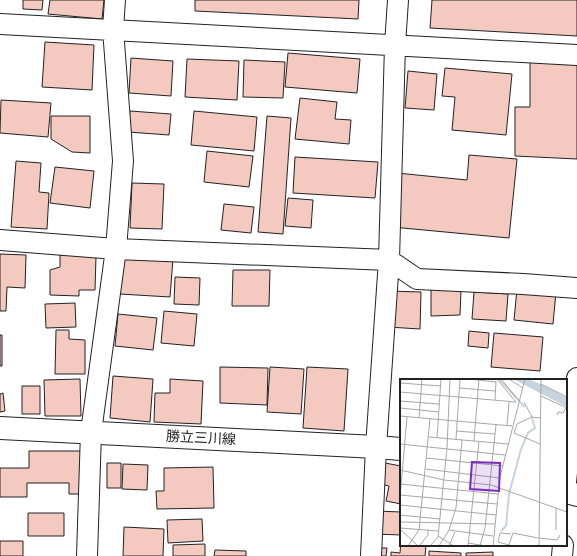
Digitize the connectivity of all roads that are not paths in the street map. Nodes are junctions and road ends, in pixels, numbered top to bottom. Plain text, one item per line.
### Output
1 (115, 0) edge
2 (398, 0) edge
3 (0, 24) edge
4 (113, 29) junction
5 (395, 45) junction
6 (577, 55) edge
7 (0, 240) edge
8 (116, 249) junction
9 (389, 260) junction
10 (577, 288) edge
11 (577, 378) edge
12 (0, 428) edge
13 (91, 432) junction
14 (376, 447) junction
15 (400, 449) edge
16 (567, 473) edge
17 (567, 492) edge
18 (577, 495) edge
19 (563, 546) edge
20 (87, 556) edge
21 (371, 556) edge
22 (562, 556) edge

1 - 4 street
2 - 5 street
3 - 4 street
4 - 5 street
4 - 8 street
5 - 6 street
5 - 9 street
7 - 8 street
8 - 9 street
8 - 13 street
9 - 10 street
9 - 14 street
11 - 16 street
12 - 13 main road, 勝立三川線
13 - 14 main road, 勝立三川線
13 - 20 street
14 - 15 main road, 勝立三川線
14 - 21 street
17 - 18 main road
19 - 22 street

